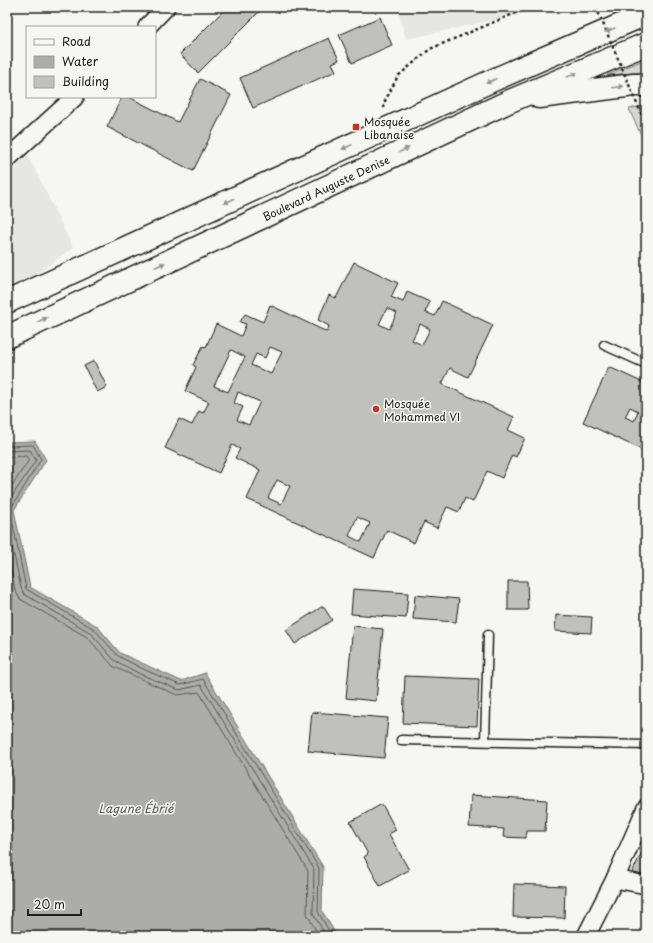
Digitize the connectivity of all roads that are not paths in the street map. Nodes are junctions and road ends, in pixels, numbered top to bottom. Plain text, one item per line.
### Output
1 (166, 7) edge
2 (646, 14) edge
3 (148, 26) edge
4 (646, 44) edge
5 (646, 85) edge
6 (74, 98) edge
7 (510, 101) junction
8 (7, 159) edge
9 (7, 302) edge
10 (7, 337) edge
11 (604, 345) dead end
12 (646, 364) edge
13 (488, 635) dead end
14 (401, 740) dead end
15 (485, 742) junction
16 (646, 745) edge
17 (646, 808) edge
18 (615, 879) junction
19 (646, 885) edge
20 (586, 936) edge

1 - 3 street
2 -> 9 highway
7 -> 4 highway, Boulevard Auguste Denise
7 -> 5 highway
6 - 8 street
10 -> 7 highway, Boulevard Auguste Denise
11 - 12 lane
13 - 15 lane
14 - 15 lane
15 - 16 lane
17 - 18 street
18 - 19 street
18 - 20 street

